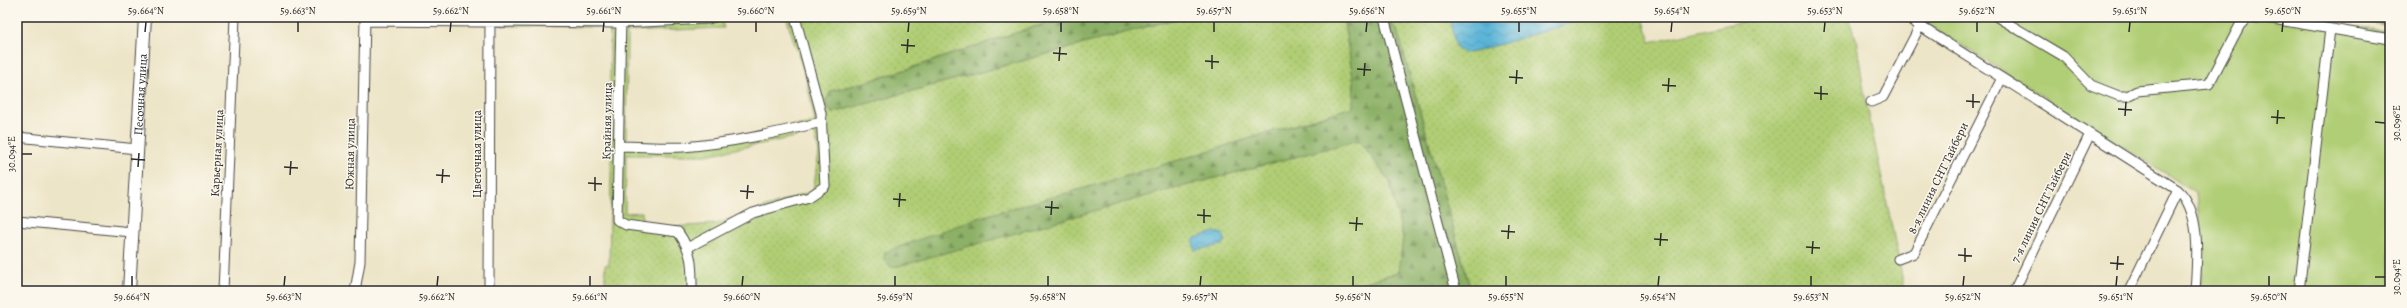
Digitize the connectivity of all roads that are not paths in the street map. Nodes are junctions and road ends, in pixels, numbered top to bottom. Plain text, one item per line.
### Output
1 (145, 17) edge
2 (235, 17) edge
3 (714, 17) edge
4 (795, 17) edge
5 (1384, 17) edge
6 (1906, 17) edge
7 (1997, 17) edge
8 (365, 19) edge
9 (490, 20) edge
10 (621, 20) edge
11 (1920, 26) junction
12 (2330, 29) junction
13 (2390, 39) edge
14 (2002, 78) junction
15 (1871, 102) dead end
16 (822, 122) junction
17 (2090, 134) junction
18 (17, 137) edge
19 (619, 146) junction
20 (137, 149) junction
21 (2178, 190) junction
22 (17, 221) edge
23 (132, 232) junction
24 (687, 248) junction
25 (1898, 259) dead end
26 (129, 291) edge
27 (223, 291) edge
28 (355, 291) edge
29 (490, 291) edge
30 (692, 291) edge
31 (1456, 291) edge
32 (2014, 291) edge
33 (2129, 291) edge
34 (2195, 291) edge
35 (2299, 291) edge

1 - 20 street, Песочная улица
2 - 27 street, Карьерная улица
3 - 10 street
4 - 16 street
5 - 31 street
6 - 11 street
7 - 12 street
8 - 9 street
8 - 28 street, Южная улица
9 - 10 street
9 - 29 street, Цветочная улица
10 - 19 street, Крайняя улица
11 - 14 street
11 - 15 street
12 - 13 street
12 - 35 street
14 - 17 street
14 - 25 street, 8-я линия СНТ Тайбери
16 - 19 street
16 - 24 street
17 - 21 street
17 - 32 street, 7-я линия СНТ Тайбери
18 - 20 street
19 - 24 street, Крайняя улица
20 - 23 street, Песочная улица
21 - 33 street
21 - 34 street
22 - 23 street
23 - 26 street, Песочная улица
24 - 30 street, Крайняя улица

